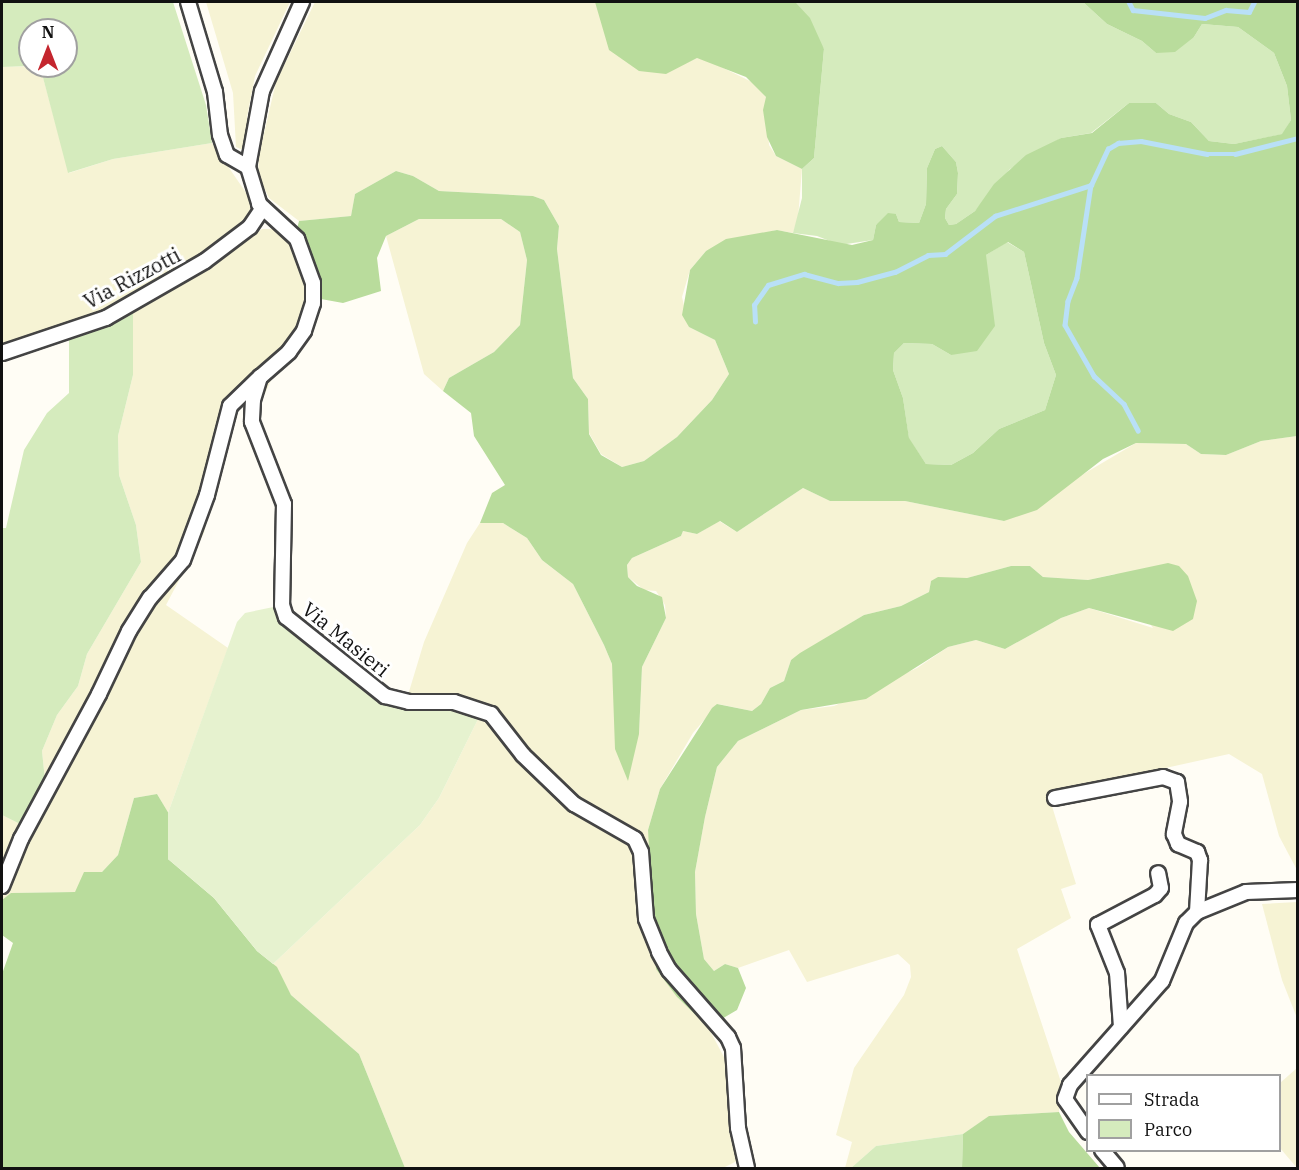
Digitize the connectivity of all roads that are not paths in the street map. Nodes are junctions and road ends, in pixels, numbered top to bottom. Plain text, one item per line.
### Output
1 (188, 2) edge
2 (302, 2) edge
3 (248, 167) junction
4 (263, 208) junction
5 (2, 353) edge
6 (260, 377) junction
7 (1055, 798) dead end
8 (1158, 873) dead end
9 (2, 886) edge
10 (1298, 890) edge
11 (1197, 912) junction
12 (1121, 1027) junction
13 (1086, 1129) edge
14 (1104, 1152) edge
15 (747, 1168) edge
16 (1117, 1168) edge

1 - 3 street
2 - 3 street
3 - 4 street
4 - 5 street, Via Rizzotti
4 - 6 street
6 - 9 street
6 - 15 street, Via Masieri
7 - 11 street
8 - 12 street
10 - 11 street
11 - 12 street
12 - 13 street
14 - 16 street

